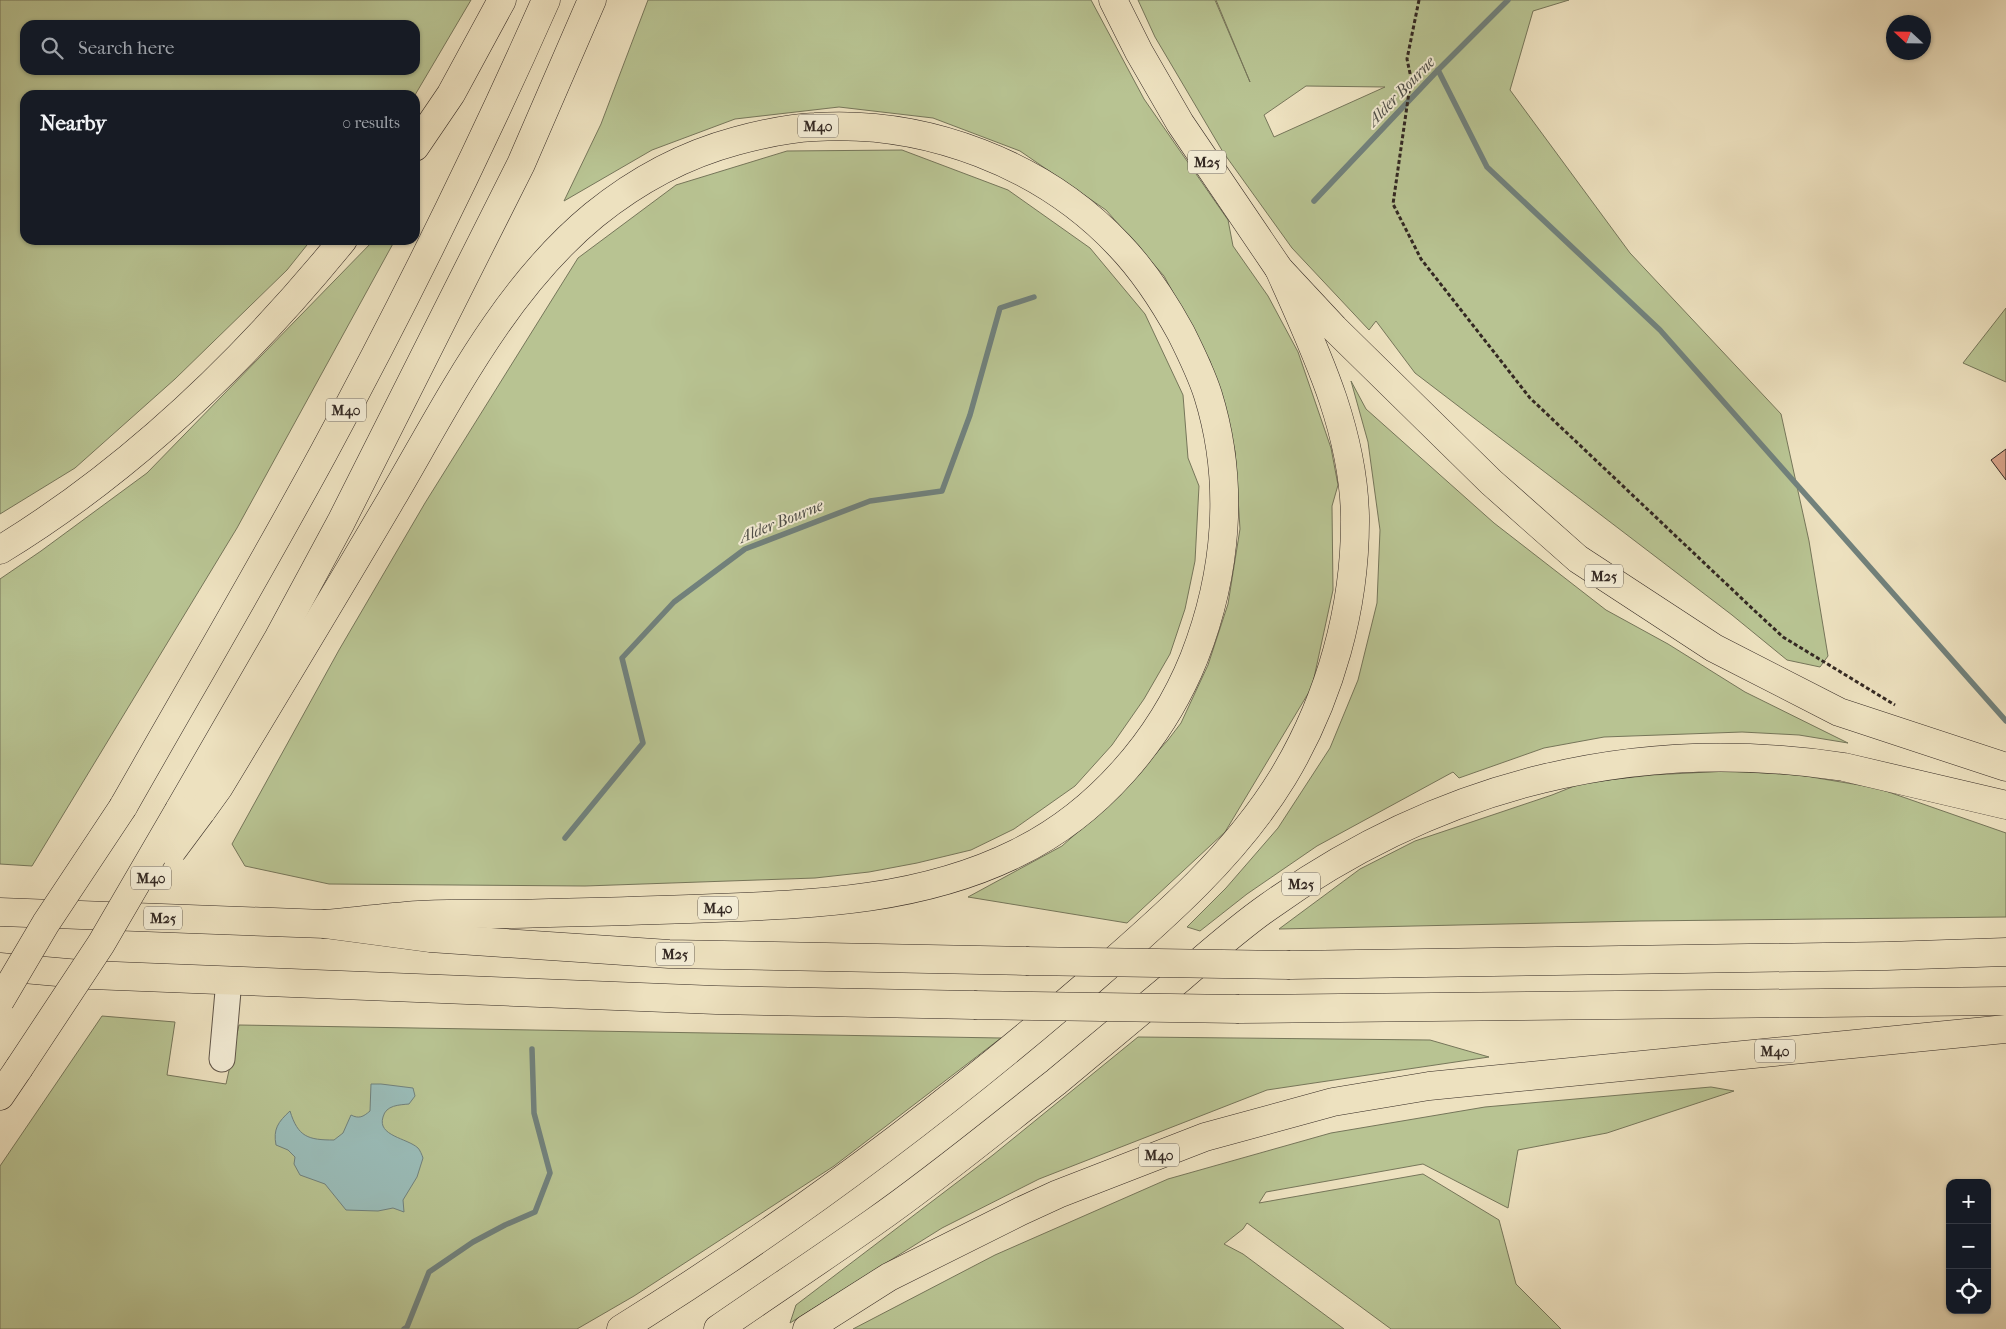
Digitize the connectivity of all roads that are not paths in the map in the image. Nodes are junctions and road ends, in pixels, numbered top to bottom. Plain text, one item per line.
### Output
1 (502, 0) edge
2 (546, 0) edge
3 (592, 0) edge
4 (1113, 0) edge
5 (420, 140) edge
6 (339, 245) edge
7 (1279, 268) junction
8 (0, 550) edge
9 (2006, 767) edge
10 (2006, 805) edge
11 (190, 811) junction
12 (0, 912) edge
13 (46, 923) junction
14 (325, 924) junction
15 (2006, 952) edge
16 (0, 967) edge
17 (229, 980) junction
18 (0, 982) edge
19 (2006, 1001) edge
20 (0, 1002) edge
21 (2006, 1029) edge
22 (222, 1059) dead end
23 (0, 1096) edge
24 (621, 1329) edge
25 (718, 1329) edge
26 (807, 1329) edge

1 - 5 highway
2 - 13 highway, M40, bridge
3 - 11 highway, M40
4 - 7 highway, M25
6 - 8 highway
7 - 9 highway, M25
7 - 24 highway, M25
10 - 25 highway, M25
11 - 14 highway, M40
11 - 23 highway, M40, bridge
12 - 14 highway, M25
13 - 18 highway, M40, bridge
13 - 20 highway, M40, bridge
14 - 15 highway, M25, bridge
16 - 17 highway
17 - 19 highway, bridge
17 - 22 lane
21 - 26 highway, M40

